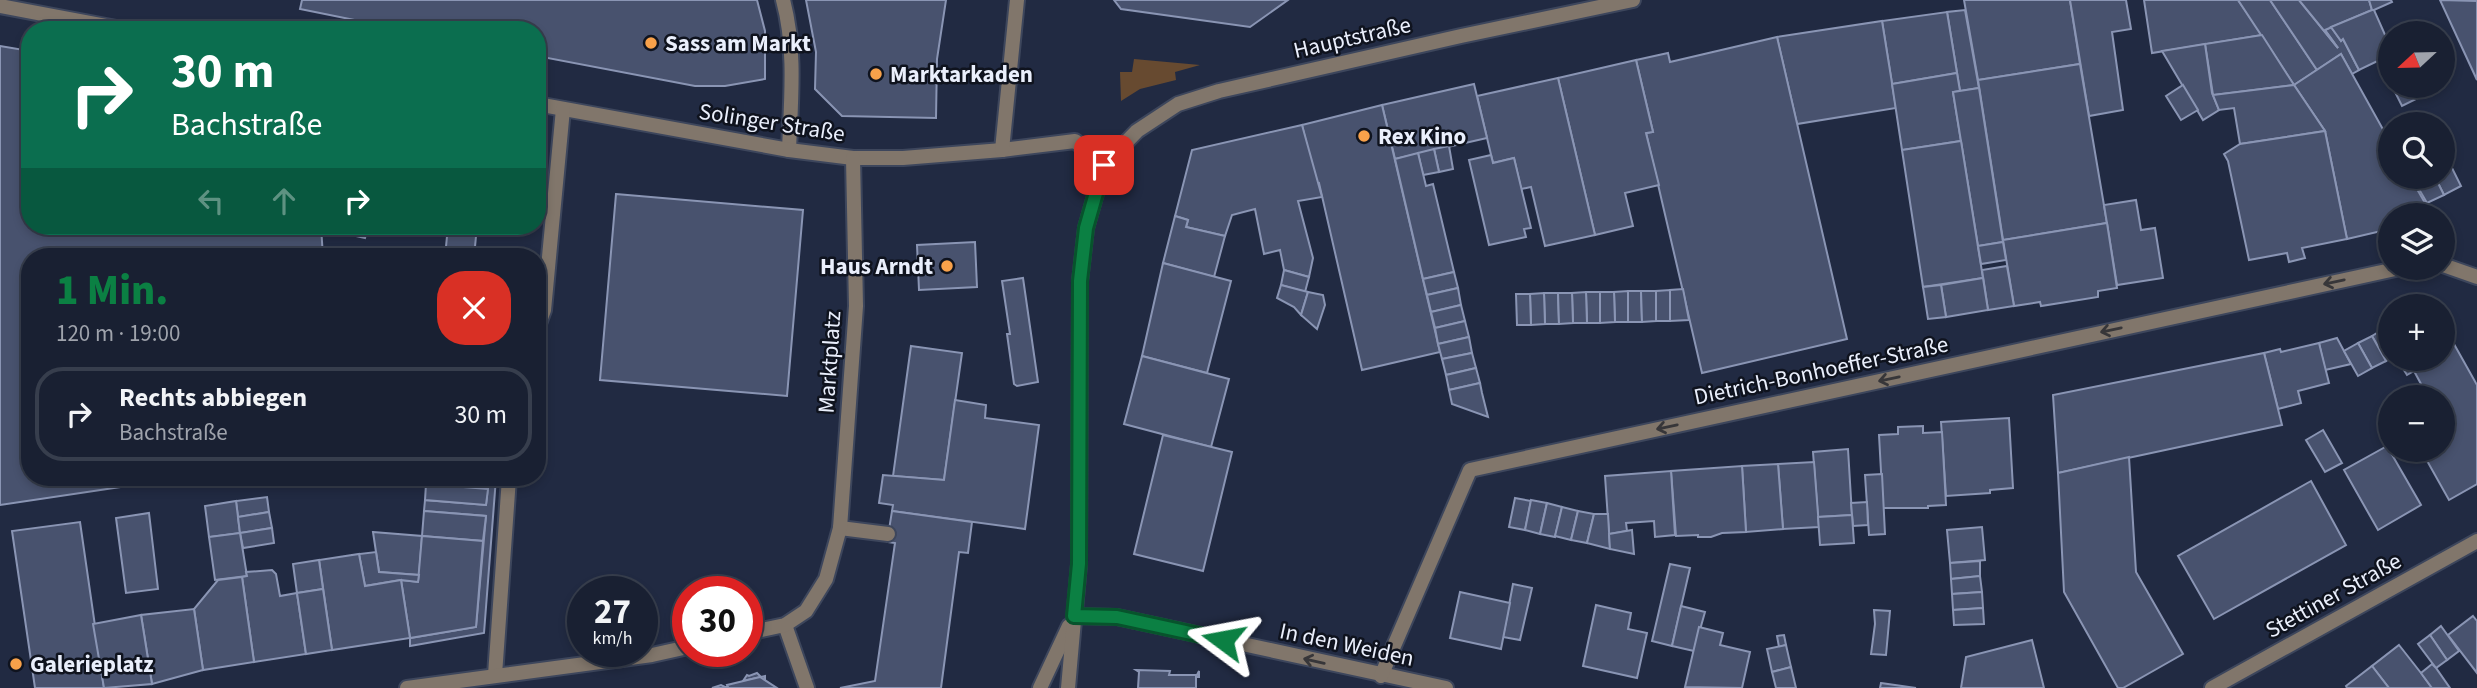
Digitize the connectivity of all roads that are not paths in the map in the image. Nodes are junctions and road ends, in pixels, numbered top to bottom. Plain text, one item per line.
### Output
1 (783, 0) edge
2 (1017, 0) edge
3 (1633, 0) edge
4 (0, 6) edge
5 (79, 21) edge
6 (546, 106) edge
7 (563, 109) junction
8 (789, 150) junction
9 (1002, 150) junction
10 (853, 158) junction
11 (1104, 165) junction
12 (2455, 269) edge
13 (2378, 273) edge
14 (2477, 277) edge
15 (546, 289) edge
16 (508, 486) edge
17 (840, 528) junction
18 (888, 534) dead end
19 (2477, 541) edge
20 (1074, 616) junction
21 (785, 625) junction
22 (763, 630) edge
23 (672, 650) edge
24 (495, 675) junction
25 (1381, 676) junction
26 (471, 683) edge
27 (407, 688) edge
28 (807, 688) edge
29 (1040, 688) edge
30 (1068, 688) edge
31 (1446, 688) edge
32 (2212, 688) edge

1 - 8 street
2 - 9 street
3 - 11 street, Hauptstraße
4 - 5 street
6 - 7 street, Solinger Straße
7 - 8 street, Solinger Straße
7 - 15 street
8 - 10 street, Solinger Straße
9 - 10 street, Solinger Straße
9 - 11 street, Solinger Straße
10 - 17 street, Marktplatz
11 - 20 street
12 - 14 street
13 -> 25 street, Dietrich-Bonhoeffer-Straße
16 - 24 street
17 - 18 street
17 - 21 street, Marktplatz
19 - 32 street, Stettiner Straße
25 -> 20 street, In den Weiden
20 - 29 street
20 - 30 street
21 - 22 street, Marktplatz
21 - 28 street
23 - 24 street
24 - 26 street
25 - 31 street, In den Weiden
26 - 27 street

